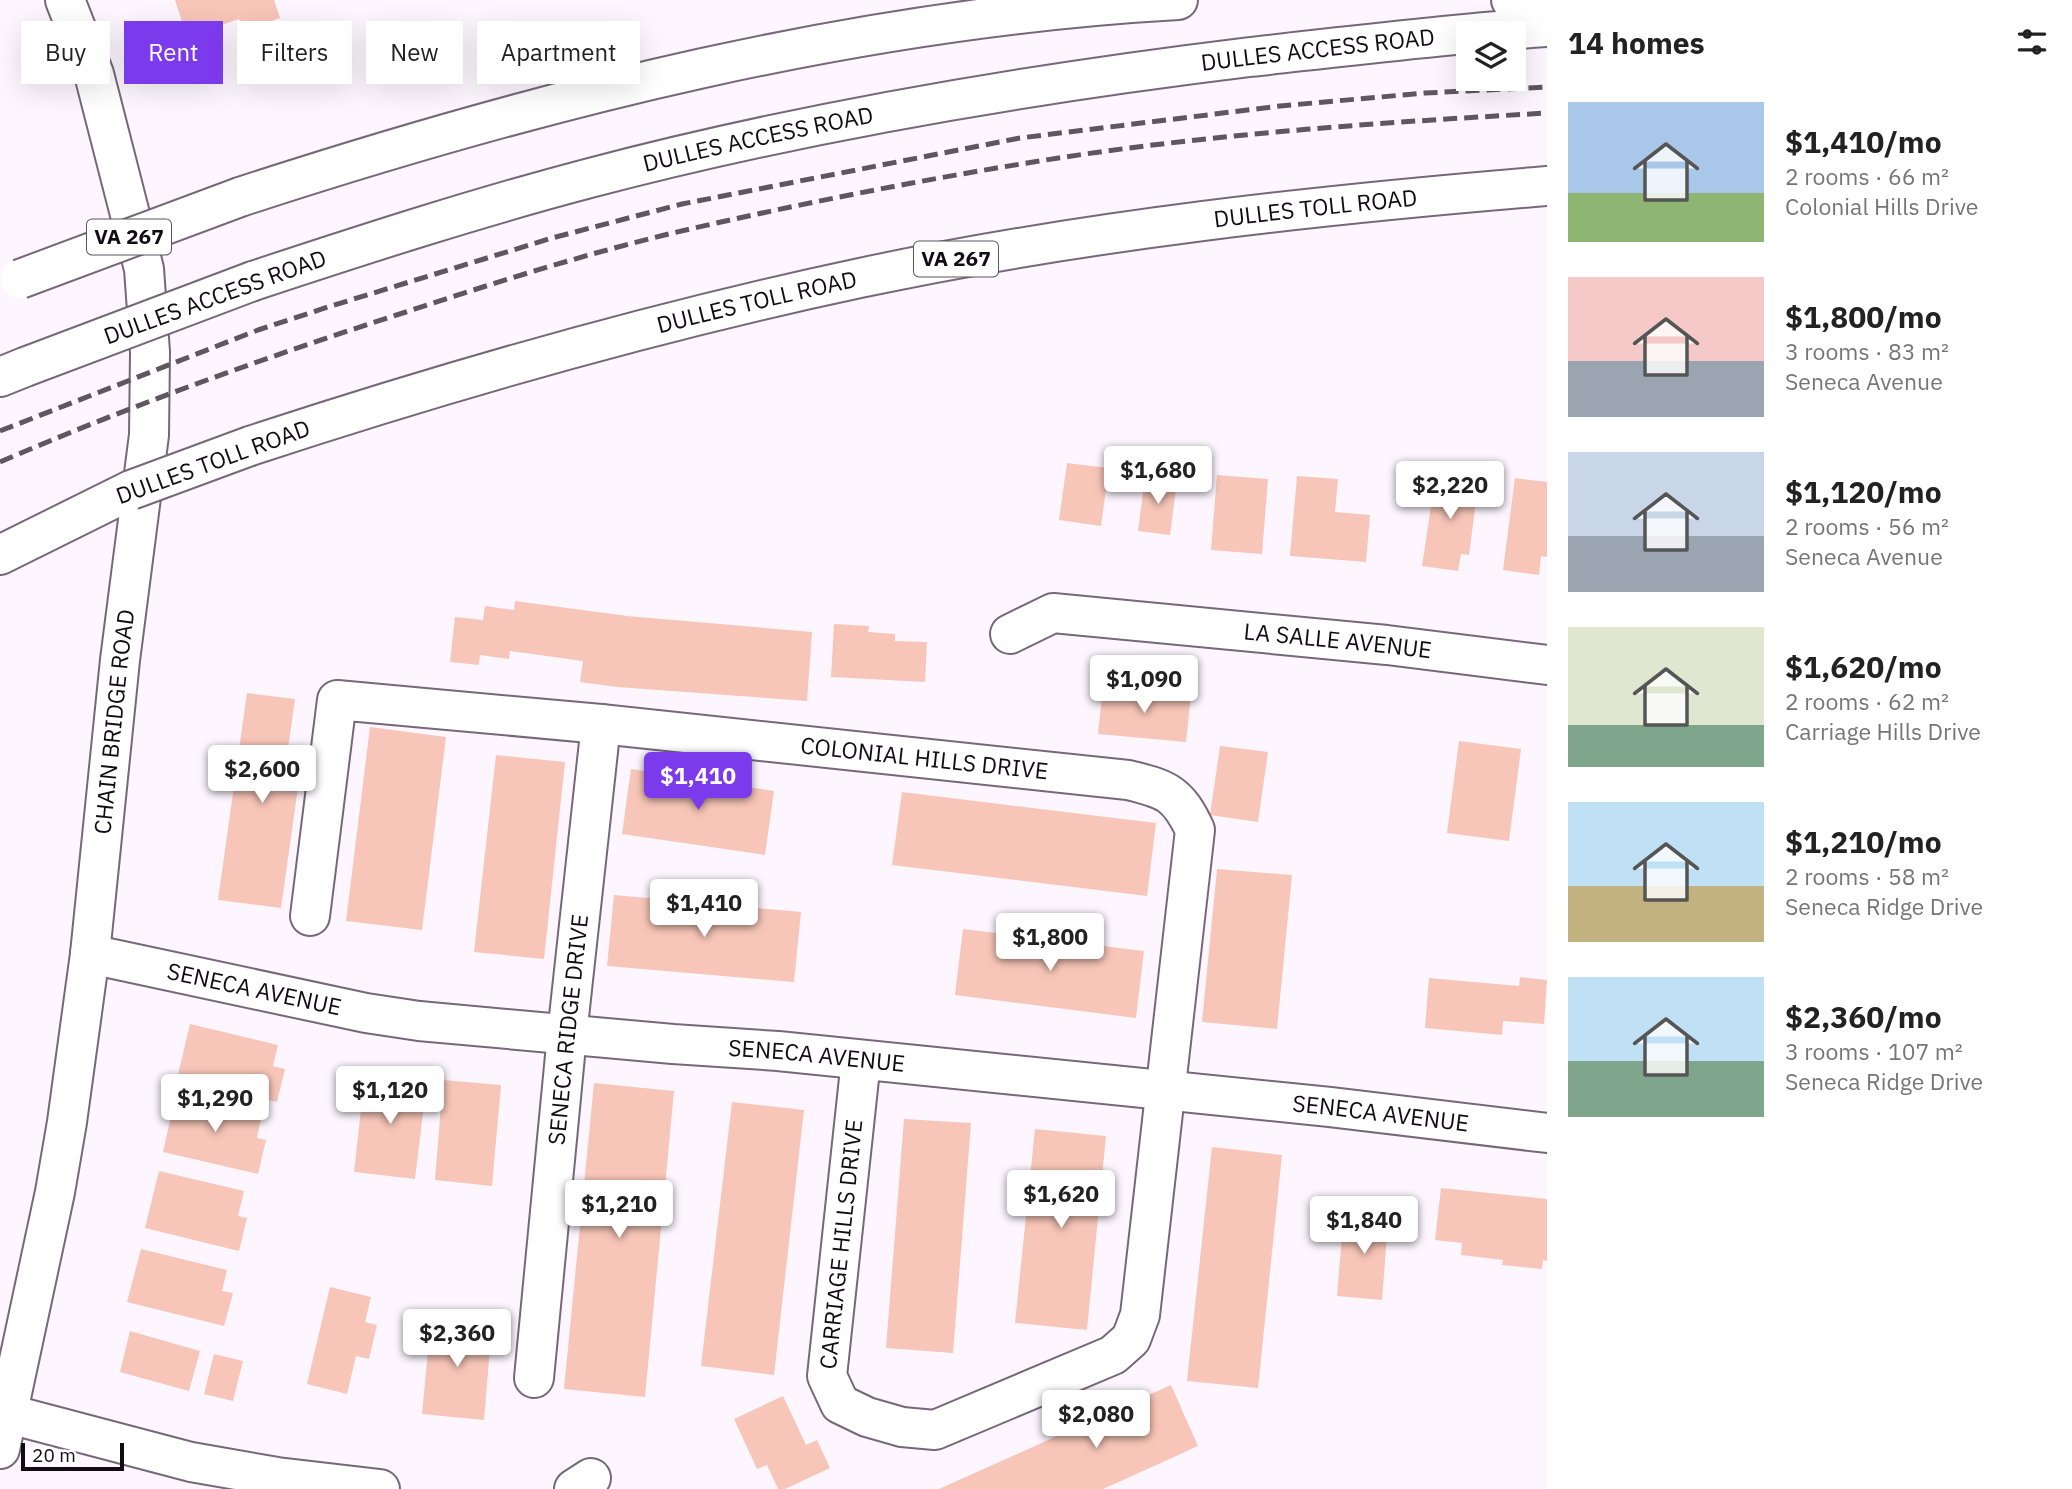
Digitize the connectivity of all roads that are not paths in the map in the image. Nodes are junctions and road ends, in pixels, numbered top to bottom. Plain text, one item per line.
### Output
1 (65, 0) edge
2 (1178, 0) edge
3 (1511, 0) edge
4 (1547, 2) edge
5 (1547, 27) edge
6 (1547, 186) edge
7 (10, 283) edge
8 (13, 372) edge
9 (7, 545) edge
10 (1010, 634) dead end
11 (1547, 664) edge
12 (601, 724) junction
13 (310, 916) dead end
14 (90, 954) junction
15 (567, 1035) junction
16 (861, 1060) junction
17 (1164, 1091) junction
18 (1547, 1133) edge
19 (534, 1378) dead end
20 (4, 1432) edge
21 (380, 1489) edge

1 - 14 main road, CHAIN BRIDGE ROAD
2 - 7 main road, VA 267, bridge
3 - 4 main road
5 - 8 main road, DULLES ACCESS ROAD, bridge
6 - 9 main road, DULLES TOLL ROAD / VA 267, bridge
10 - 11 main road, LA SALLE AVENUE
12 - 13 main road, COLONIAL HILLS DRIVE
12 - 15 main road, SENECA RIDGE DRIVE
12 - 17 main road, COLONIAL HILLS DRIVE
14 - 15 main road, SENECA AVENUE
14 - 20 main road, CHAIN BRIDGE ROAD
15 - 16 main road, SENECA AVENUE
15 - 19 main road, SENECA RIDGE DRIVE
16 - 17 main road, SENECA AVENUE
16 - 17 main road, CARRIAGE HILLS DRIVE
17 - 18 main road, SENECA AVENUE
20 - 21 main road

